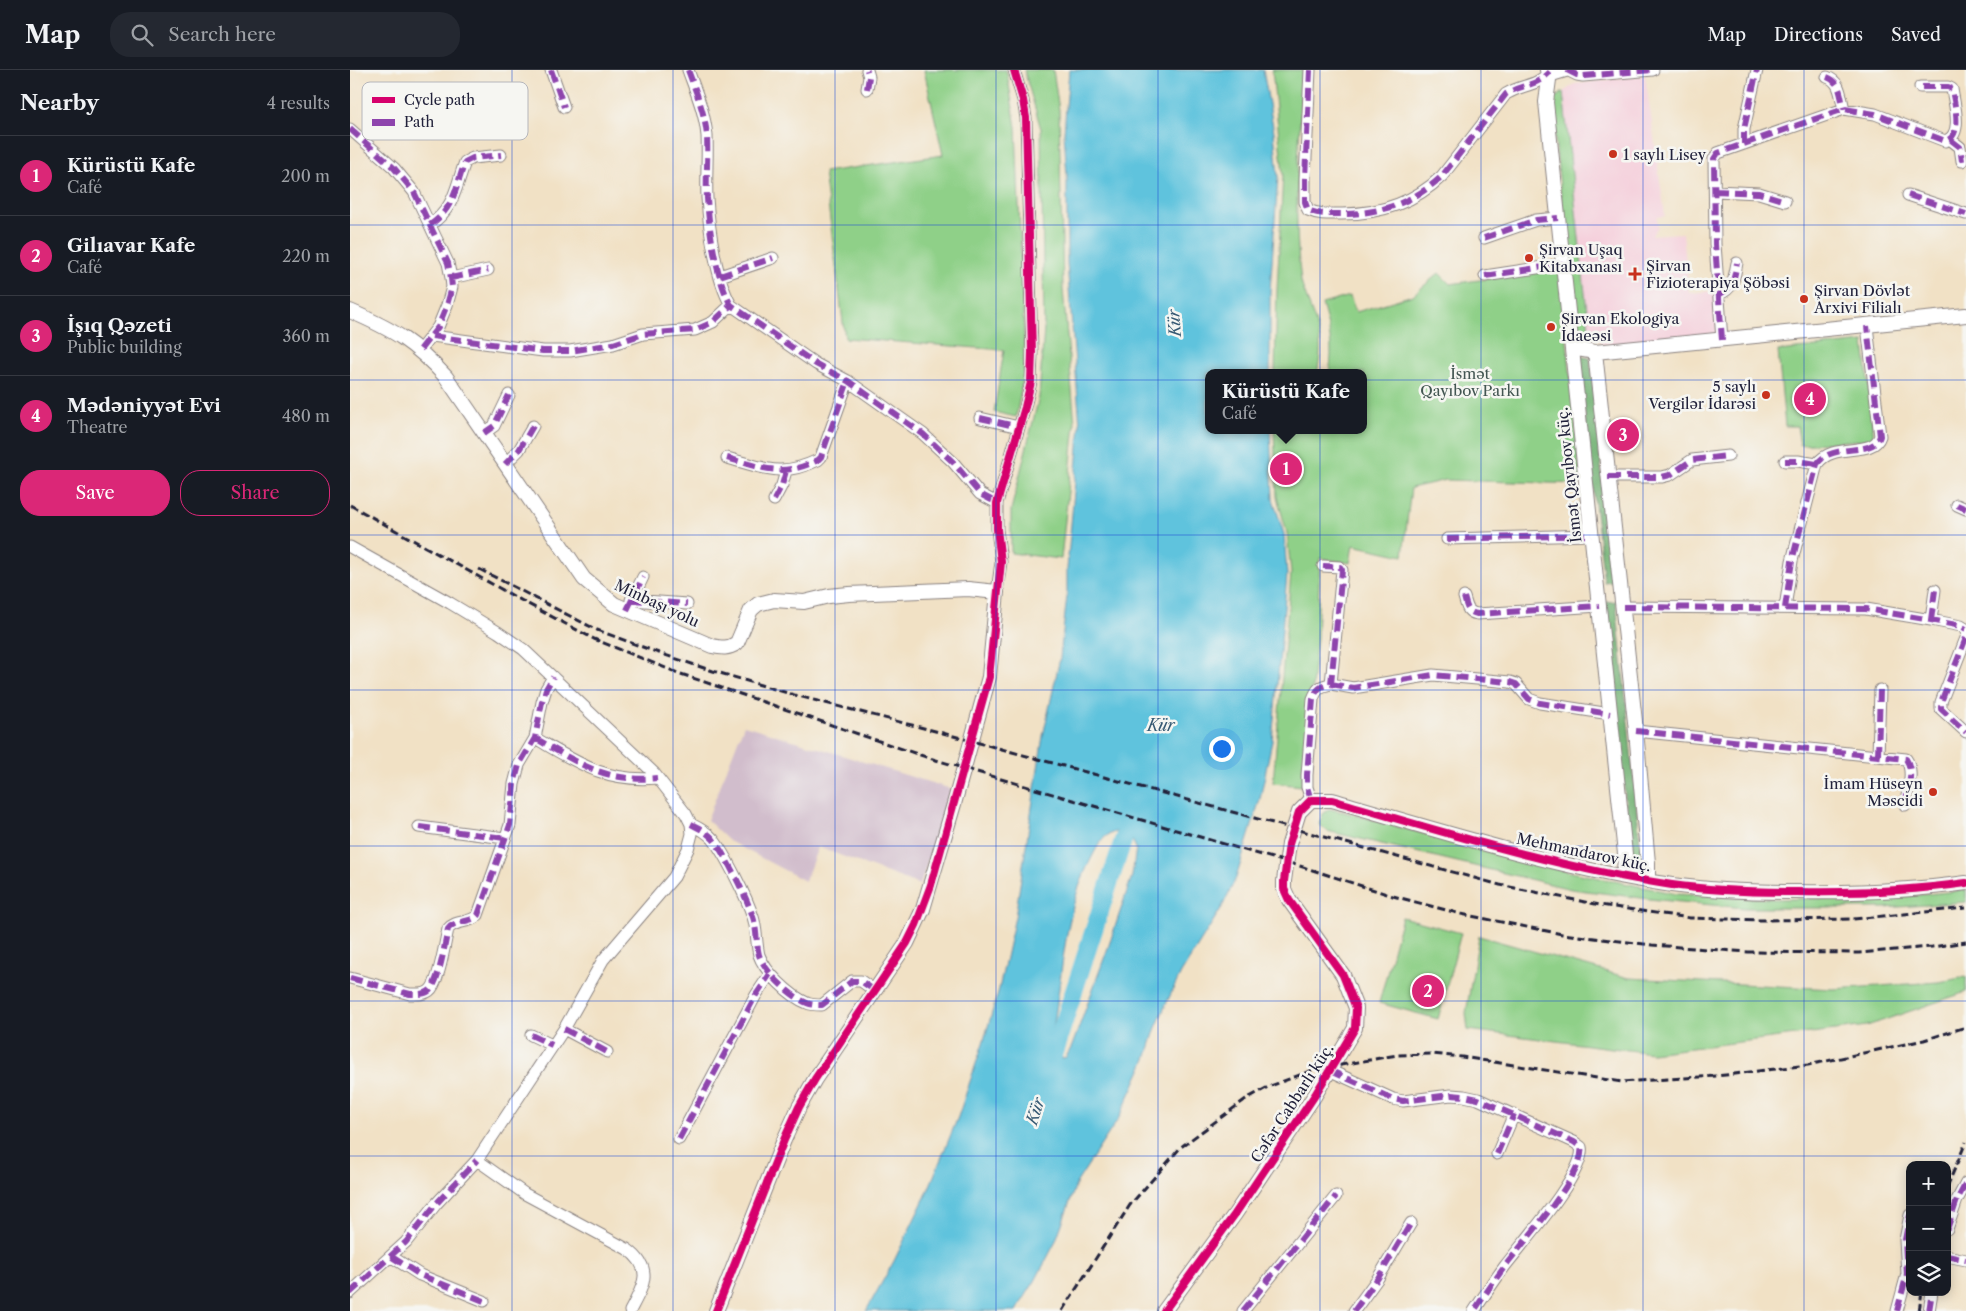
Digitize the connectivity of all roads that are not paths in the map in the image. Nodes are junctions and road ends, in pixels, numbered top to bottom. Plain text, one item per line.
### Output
1 (551, 70) edge
2 (688, 70) edge
3 (867, 70) edge
4 (1014, 70) edge
5 (1310, 70) edge
6 (1566, 70) edge
7 (1653, 70) edge
8 (1757, 70) edge
9 (1549, 71) edge
10 (1827, 77) dead end
11 (1920, 87) dead end
12 (867, 89) dead end
13 (564, 107) dead end
14 (1844, 109) junction
15 (350, 129) edge
16 (362, 140) edge
17 (362, 140) edge
18 (1951, 140) junction
19 (1744, 144) junction
20 (501, 155) dead end
21 (1962, 161) dead end
22 (1715, 191) junction
23 (1908, 195) dead end
24 (1785, 201) dead end
25 (1966, 214) edge
26 (1558, 218) junction
27 (430, 226) junction
28 (1484, 238) dead end
29 (773, 258) dead end
30 (1736, 263) dead end
31 (1563, 264) junction
32 (488, 270) dead end
33 (720, 276) junction
34 (1485, 276) dead end
35 (451, 278) junction
36 (1718, 294) junction
37 (731, 305) junction
38 (350, 311) edge
39 (1966, 316) edge
40 (1867, 326) junction
41 (432, 336) junction
42 (1722, 340) junction
43 (1572, 348) junction
44 (420, 350) junction
45 (1595, 352) junction
46 (848, 381) junction
47 (508, 395) dead end
48 (980, 418) dead end
49 (533, 426) dead end
50 (1019, 427) junction
51 (484, 433) junction
52 (1728, 456) dead end
53 (727, 458) dead end
54 (1785, 461) dead end
55 (505, 464) junction
56 (1817, 464) junction
57 (786, 471) junction
58 (1608, 477) junction
59 (774, 500) dead end
60 (997, 503) junction
61 (1591, 535) junction
62 (1447, 540) dead end
63 (350, 547) edge
64 (1323, 566) dead end
65 (643, 577) dead end
66 (1935, 590) dead end
67 (997, 592) junction
68 (1464, 597) dead end
69 (1622, 600) junction
70 (1598, 601) junction
71 (686, 604) dead end
72 (629, 605) junction
73 (1785, 608) junction
74 (1931, 620) junction
75 (1966, 629) edge
76 (1966, 638) edge
77 (553, 677) junction
78 (1331, 684) junction
79 (1880, 690) dead end
80 (1610, 714) junction
81 (1636, 731) junction
82 (1966, 732) edge
83 (535, 738) junction
84 (1878, 756) junction
85 (657, 778) junction
86 (1311, 800) junction
87 (1905, 805) dead end
88 (691, 824) junction
89 (419, 827) dead end
90 (505, 838) junction
91 (1624, 876) junction
92 (1648, 880) junction
93 (1966, 884) edge
94 (770, 974) junction
95 (350, 978) edge
96 (875, 991) junction
97 (564, 1029) junction
98 (530, 1035) dead end
99 (552, 1046) junction
100 (607, 1052) dead end
101 (1331, 1071) junction
102 (1514, 1114) junction
103 (679, 1139) dead end
104 (1497, 1154) dead end
105 (477, 1160) junction
106 (1966, 1183) edge
107 (1336, 1196) dead end
108 (1951, 1217) edge
109 (1411, 1222) dead end
110 (1906, 1235) edge
111 (392, 1257) junction
112 (1951, 1257) edge
113 (1966, 1260) edge
114 (350, 1293) edge
115 (1931, 1296) edge
116 (484, 1301) dead end
117 (630, 1311) edge
118 (716, 1311) edge
119 (1164, 1311) edge
120 (1243, 1311) edge
121 (1354, 1311) edge
122 (1474, 1311) edge
123 (1897, 1311) edge
124 (1929, 1311) edge

1 - 13 street
2 - 33 street
3 - 12 street
4 - 50 street
5 - 9 street
6 - 7 street
6 - 9 street
8 - 19 street
9 - 26 street, İsmət Qayıbov küç.
10 - 14 street
11 - 18 street
14 - 18 street
14 - 19 street
15 - 16 street
17 - 27 street
18 - 21 street
19 - 22 street
20 - 27 street
22 - 24 street
22 - 36 street
23 - 25 street
26 - 28 street
26 - 31 street, İsmət Qayıbov küç.
27 - 35 street
29 - 33 street
30 - 36 street
31 - 34 street
31 - 43 street, İsmət Qayıbov küç.
32 - 35 street
33 - 37 street
35 - 41 street
36 - 42 street
37 - 41 street
37 - 46 street
38 - 44 street, Minbaşı yolu
39 - 40 street
40 - 42 street
40 - 56 street
41 - 44 street
42 - 45 street
43 - 45 street
43 - 61 street, İsmət Qayıbov küç.
44 - 51 street, Minbaşı yolu
45 - 58 street
46 - 57 street
46 - 60 street
47 - 51 street
48 - 50 street
49 - 55 street
50 - 60 street
51 - 55 street, Minbaşı yolu
52 - 58 street
53 - 57 street
54 - 56 street
55 - 72 street, Minbaşı yolu
56 - 73 street
57 - 59 street
58 - 69 street
60 - 67 street
61 - 62 street
61 - 70 street, İsmət Qayıbov küç.
63 - 77 street
64 - 78 street
65 - 72 street
66 - 74 street
67 - 72 street, Minbaşı yolu
67 - 96 street
68 - 70 street
69 - 70 street
69 - 73 street
69 - 81 street
70 - 80 street, İsmət Qayıbov küç.
71 - 72 street
73 - 74 street
74 - 75 street
76 - 82 street
77 - 83 street
77 - 85 street
78 - 80 street
78 - 86 street
79 - 84 street
80 - 91 street, İsmət Qayıbov küç.
81 - 84 street
81 - 92 street
83 - 85 street
83 - 90 street
84 - 87 street
85 - 88 street
86 - 91 street, Mehmandarov küç.
86 - 101 street, Cəfər Cabbarlı küç.
88 - 94 street
88 - 97 street
89 - 90 street
90 - 95 street
91 - 92 street, Mehmandarov küç.
92 - 93 street, Mehmandarov küç.
94 - 96 street
94 - 103 street
96 - 118 street
97 - 99 street
97 - 100 street
98 - 99 street
99 - 105 street
101 - 102 street
101 - 119 street, Cəfər Cabbarlı küç.
102 - 104 street
102 - 122 street
105 - 111 street
105 - 117 street
106 - 108 street
107 - 120 street
109 - 121 street
110 - 123 street
111 - 114 street
111 - 116 street
112 - 113 street
115 - 124 street

